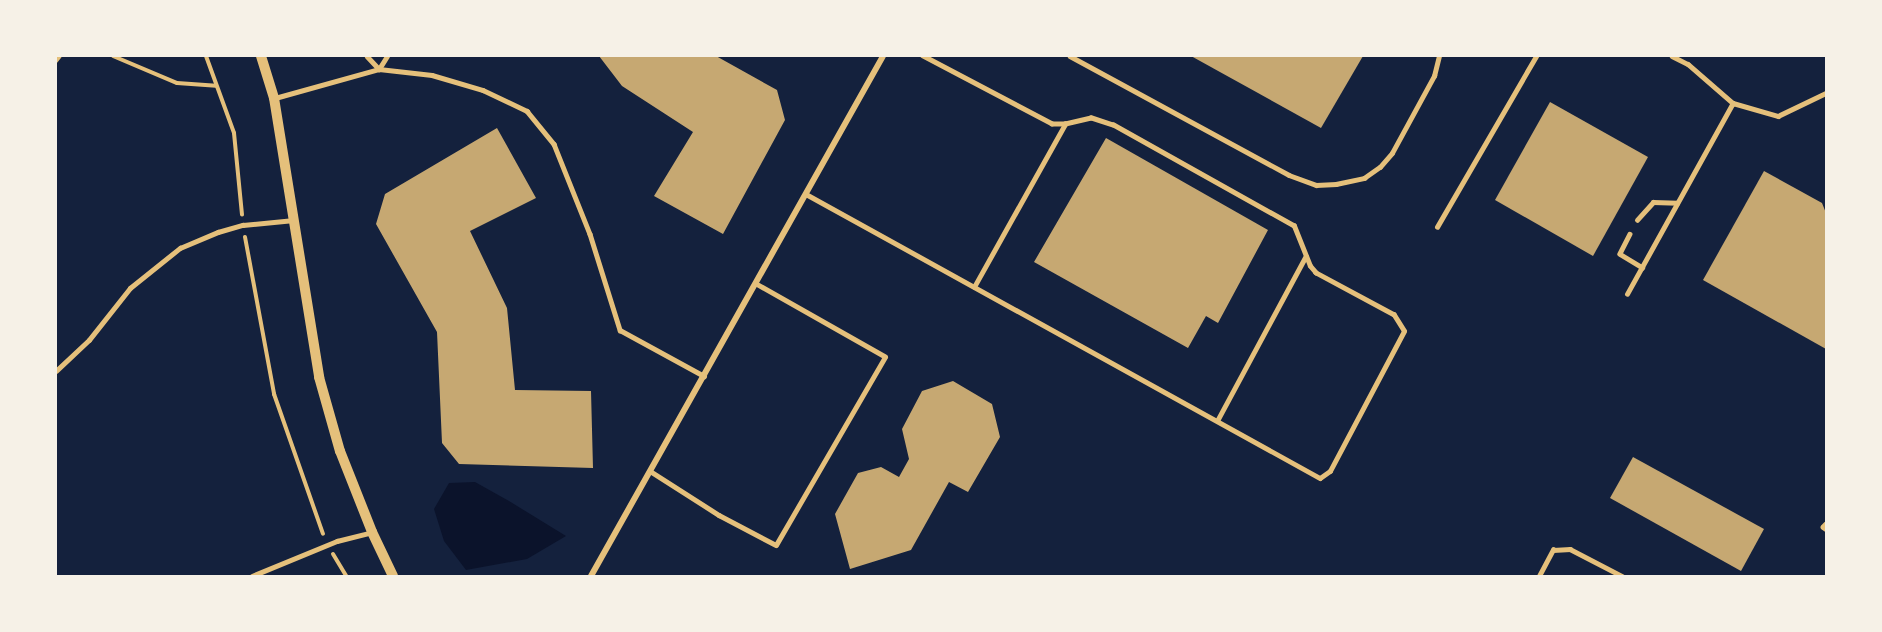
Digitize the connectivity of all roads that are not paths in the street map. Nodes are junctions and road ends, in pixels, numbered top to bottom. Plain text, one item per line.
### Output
1 (261, 56) edge
2 (367, 56) edge
3 (387, 56) edge
4 (883, 56) edge
5 (923, 56) edge
6 (1070, 56) edge
7 (1439, 56) edge
8 (1536, 56) edge
9 (1672, 56) edge
10 (379, 69) junction
11 (1827, 93) edge
12 (274, 98) junction
13 (1733, 103) junction
14 (1065, 124) junction
15 (806, 194) junction
16 (1677, 203) junction
17 (295, 220) junction
18 (1637, 220) dead end
19 (1437, 227) dead end
20 (1630, 234) dead end
21 (1306, 256) junction
22 (1642, 267) junction
23 (756, 284) junction
24 (974, 286) junction
25 (1627, 294) dead end
26 (56, 371) edge
27 (704, 376) junction
28 (1217, 421) junction
29 (650, 471) junction
30 (1827, 524) edge
31 (1827, 529) edge
32 (372, 532) junction
33 (252, 576) edge
34 (393, 576) edge
35 (591, 576) edge
36 (1539, 576) edge
37 (1622, 576) edge

1 - 12 street
2 - 10 lane
3 - 10 lane
4 - 15 street
5 - 14 lane
6 - 7 lane
8 - 19 lane
9 - 13 lane
10 - 12 lane
10 - 27 lane
11 - 13 lane
12 - 17 street
13 - 16 lane
14 - 21 lane
14 - 24 lane
15 - 23 street
15 - 24 lane
16 - 18 lane
16 - 22 lane
17 - 26 lane
17 - 32 street
20 - 22 lane
21 - 28 lane
21 - 28 lane
22 - 25 lane
23 - 27 street
23 - 29 lane
24 - 28 lane
27 - 29 street
29 - 35 street
30 - 31 lane
32 - 33 lane
32 - 34 street
36 - 37 lane

